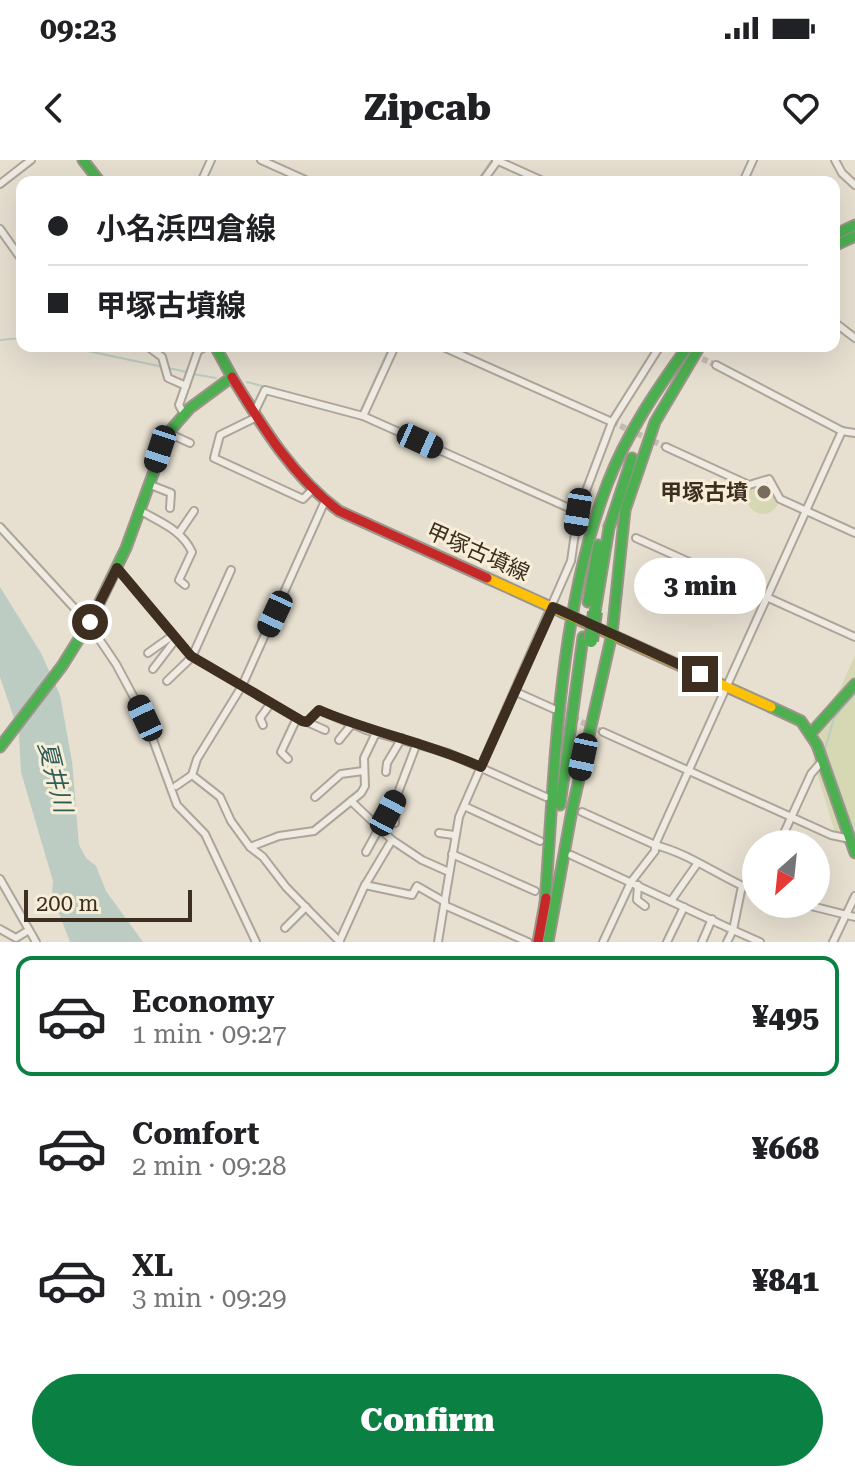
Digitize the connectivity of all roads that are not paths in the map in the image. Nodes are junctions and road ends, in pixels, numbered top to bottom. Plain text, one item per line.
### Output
1 (31, 160) edge
2 (83, 160) edge
3 (261, 160) edge
4 (497, 160) edge
5 (835, 160) edge
6 (95, 176) edge
7 (297, 176) edge
8 (532, 176) edge
9 (0, 184) edge
10 (855, 185) edge
11 (0, 229) edge
12 (16, 252) edge
13 (153, 352) edge
14 (198, 352) edge
15 (218, 352) edge
16 (392, 352) edge
17 (454, 352) edge
18 (656, 352) edge
19 (685, 352) edge
20 (686, 352) edge
21 (696, 352) edge
22 (696, 352) edge
23 (716, 365) tunnel mouth
24 (232, 377) junction
25 (186, 386) junction
26 (184, 414) junction
27 (256, 415) junction
28 (363, 416) junction
29 (612, 422) junction
30 (842, 431) junction
31 (168, 433) junction
32 (855, 433) edge
33 (190, 443) dead end
34 (666, 447) tunnel mouth
35 (148, 484) junction
36 (313, 489) junction
37 (325, 501) junction
38 (170, 508) dead end
39 (139, 510) junction
40 (805, 510) junction
41 (194, 511) dead end
42 (578, 512) junction
43 (0, 527) edge
44 (179, 533) junction
45 (855, 533) edge
46 (636, 538) dead end
47 (117, 568) junction
48 (231, 570) dead end
49 (185, 585) dead end
50 (767, 598) junction
51 (553, 607) junction
52 (592, 610) junction
53 (571, 616) junction
54 (88, 626) junction
55 (612, 634) junction
56 (855, 637) edge
57 (174, 638) junction
58 (587, 639) junction
59 (148, 653) dead end
60 (192, 657) junction
61 (153, 669) dead end
62 (167, 681) dead end
63 (855, 684) edge
64 (242, 686) junction
65 (725, 686) junction
66 (516, 692) junction
67 (271, 703) junction
68 (554, 709) dead end
69 (297, 718) junction
70 (307, 722) junction
71 (352, 724) junction
72 (263, 725) dead end
73 (325, 730) dead end
74 (603, 732) tunnel mouth
75 (812, 732) junction
76 (376, 733) junction
77 (402, 738) junction
78 (339, 740) dead end
79 (417, 743) junction
80 (0, 747) edge
81 (288, 759) dead end
82 (823, 760) junction
83 (481, 767) junction
84 (688, 770) junction
85 (363, 771) junction
86 (386, 772) dead end
87 (192, 775) junction
88 (176, 786) dead end
89 (315, 797) dead end
90 (546, 797) dead end
91 (396, 798) junction
92 (351, 801) junction
93 (464, 806) junction
94 (582, 812) dead end
95 (791, 817) junction
96 (395, 823) dead end
97 (380, 827) junction
98 (785, 830) edge
99 (439, 833) dead end
100 (454, 835) junction
101 (850, 839) junction
102 (392, 840) junction
103 (540, 841) dead end
104 (655, 845) junction
105 (250, 847) junction
106 (366, 852) dead end
107 (855, 853) edge
108 (452, 854) junction
109 (571, 855) dead end
110 (697, 864) junction
111 (449, 872) junction
112 (0, 879) edge
113 (635, 883) junction
114 (365, 885) junction
115 (742, 886) joint
116 (535, 891) dead end
117 (855, 896) edge
118 (671, 901) junction
119 (444, 903) junction
120 (545, 904) junction
121 (645, 906) dead end
122 (306, 907) junction
123 (684, 907) junction
124 (830, 910) edge
125 (847, 914) junction
126 (855, 917) edge
127 (712, 919) junction
128 (285, 928) dead end
129 (0, 929) edge
130 (29, 930) junction
131 (733, 930) junction
132 (744, 939) edge
133 (340, 941) edge
134 (36, 942) edge
135 (256, 942) edge
136 (438, 942) edge
137 (528, 942) edge
138 (538, 942) edge
139 (547, 942) edge
140 (603, 942) edge
141 (667, 942) edge
142 (702, 942) edge
143 (727, 942) edge
144 (760, 942) edge
145 (833, 942) edge

1 - 9 street
2 - 6 main road
3 - 7 street
4 - 8 street
5 - 10 street
11 - 12 street
13 - 25 street
14 - 25 street
15 - 24 main road, 甲塚古墳線
16 - 28 street
17 - 29 street
18 - 29 street
19 - 53 main road
20 - 52 main road
21 - 52 main road
22 - 55 main road
23 - 30 street
24 - 26 main road
24 - 27 main road, 甲塚古墳線
25 - 26 street
26 - 31 main road
27 - 28 street
27 - 36 main road, 甲塚古墳線
27 - 36 street
28 - 42 street
29 - 42 street
30 - 32 street
30 - 40 street
31 - 33 street
31 - 35 main road
34 - 40 street
35 - 38 street
35 - 39 main road
36 - 37 main road, 甲塚古墳線
37 - 51 main road, 甲塚古墳線
37 - 64 street
39 - 44 street
39 - 47 main road
40 - 45 street
40 - 50 street
41 - 44 street
42 - 51 street
43 - 54 street
44 - 49 street
46 - 50 street
47 - 54 main road
47 - 57 street
48 - 60 street
50 - 56 street
50 - 65 street
51 - 53 main road, 甲塚古墳線
51 - 66 street
52 - 58 main road, bridge
53 - 55 main road, 甲塚古墳線
53 - 120 main road
54 - 80 main road
54 - 135 street
55 - 65 main road, 甲塚古墳線
55 - 139 main road
57 - 59 street
57 - 60 street
57 - 61 street
58 - 120 main road
58 - 139 main road
60 - 62 street
60 - 64 street
63 - 75 main road
64 - 67 street
64 - 87 street
65 - 75 main road, 甲塚古墳線
65 - 84 street
66 - 68 street
66 - 83 street
67 - 69 street
67 - 72 street
69 - 70 street
69 - 81 street
70 - 71 street
70 - 73 street
71 - 76 street
71 - 78 street
74 - 84 street
75 - 82 main road
76 - 77 street
76 - 85 street
77 - 79 street
77 - 86 street
79 - 83 street
79 - 91 street
82 - 95 street
82 - 101 main road
83 - 90 street
83 - 93 street
84 - 95 street
84 - 104 street
85 - 89 street
85 - 92 street
87 - 88 street
87 - 105 street
91 - 96 street
91 - 97 street
92 - 97 street
92 - 105 street
93 - 100 street
93 - 103 street
94 - 104 street
95 - 98 street
95 - 101 street
97 - 102 street
97 - 106 street
99 - 100 street
100 - 108 street
101 - 107 main road
102 - 111 street
102 - 114 street
104 - 110 street
104 - 113 street
105 - 122 street
108 - 111 street
108 - 116 street
109 - 113 street
110 - 115 street
110 - 118 street
111 - 119 street
112 - 130 street
113 - 118 street
113 - 121 street
113 - 140 street
114 - 119 street
114 - 133 street
115 - 131 street
117 - 125 street
118 - 123 street
119 - 136 street
119 - 137 street
120 - 138 main road
122 - 128 street
122 - 133 street
123 - 127 street
123 - 141 street
124 - 125 street
125 - 126 street
125 - 145 street
127 - 131 street
127 - 142 street
129 - 130 street
130 - 134 street
131 - 132 street
131 - 143 street
132 - 144 street

